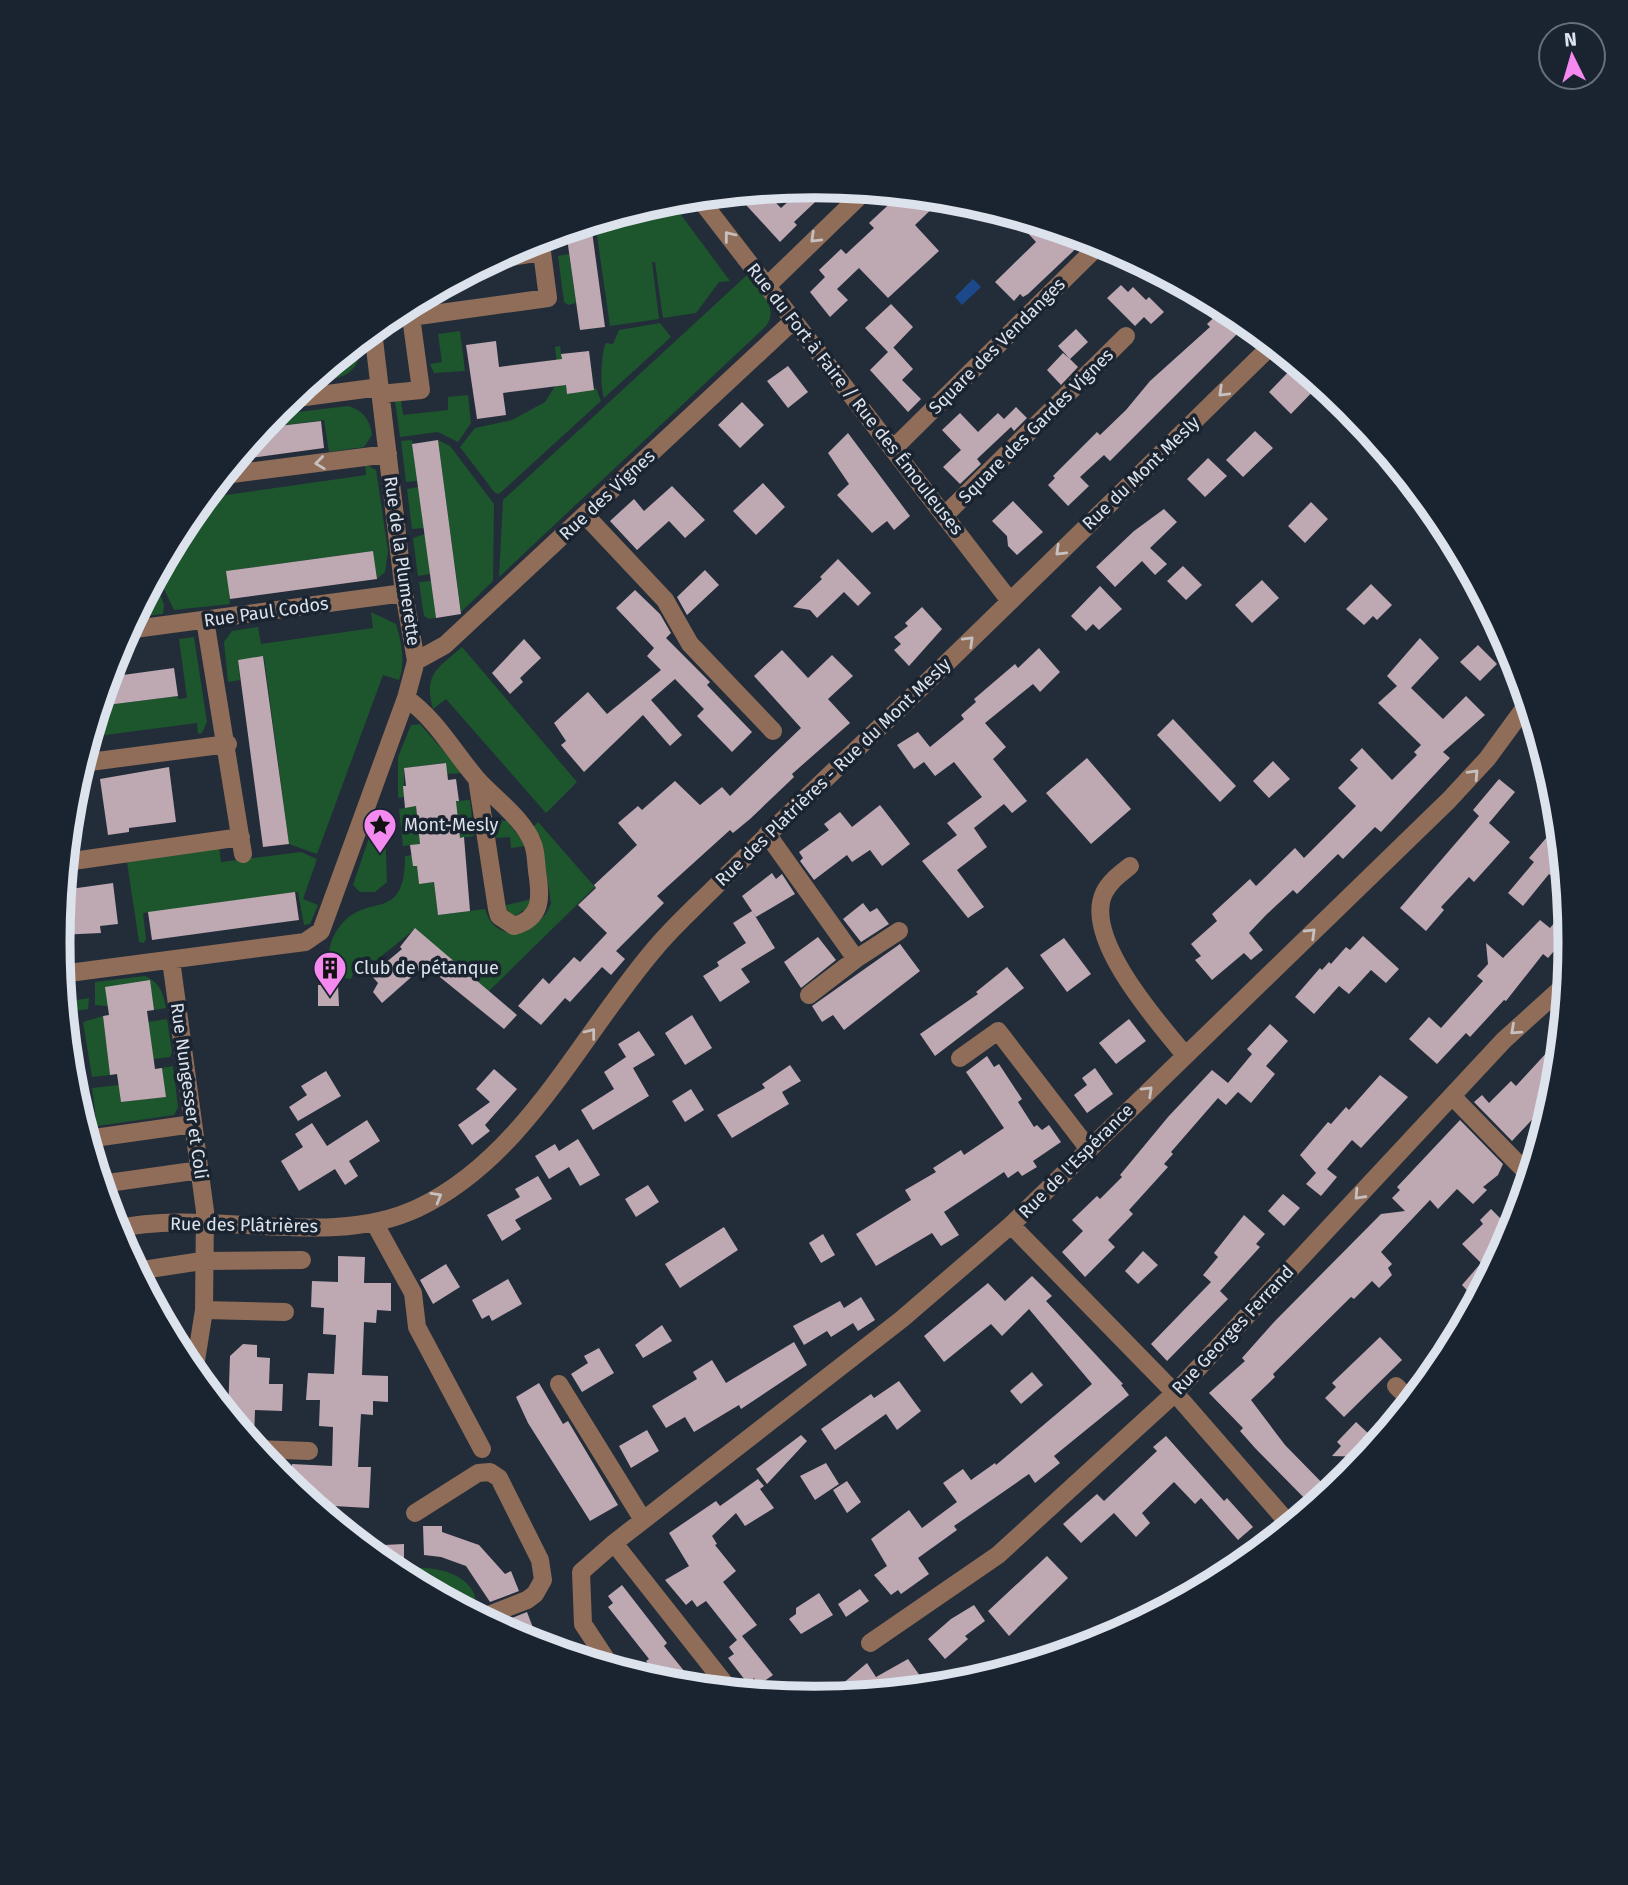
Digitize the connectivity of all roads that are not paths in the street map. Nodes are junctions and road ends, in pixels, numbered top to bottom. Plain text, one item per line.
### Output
1 (856, 200) edge
2 (706, 207) edge
3 (542, 250) edge
4 (1092, 252) edge
5 (767, 286) junction
6 (412, 317) edge
7 (411, 318) edge
8 (793, 321) junction
9 (1126, 336) dead end
10 (374, 343) edge
11 (1266, 351) edge
12 (380, 391) junction
13 (308, 397) edge
14 (893, 449) junction
15 (388, 454) junction
16 (238, 473) edge
17 (585, 515) junction
18 (945, 516) junction
19 (404, 593) junction
20 (1010, 601) junction
21 (205, 620) junction
22 (140, 629) edge
23 (416, 662) junction
24 (406, 698) junction
25 (1522, 712) edge
26 (773, 731) dead end
27 (228, 744) junction
28 (92, 762) edge
29 (477, 779) junction
30 (767, 834) junction
31 (75, 861) edge
32 (1130, 866) dead end
33 (899, 931) dead end
34 (856, 959) junction
35 (172, 960) junction
36 (71, 973) edge
37 (1556, 993) edge
38 (809, 995) dead end
39 (1185, 1055) junction
40 (960, 1058) dead end
41 (1452, 1096) junction
42 (193, 1124) junction
43 (96, 1138) edge
44 (1088, 1148) junction
45 (1523, 1169) edge
46 (200, 1170) junction
47 (109, 1183) edge
48 (204, 1222) junction
49 (374, 1224) junction
50 (1012, 1224) junction
51 (127, 1226) edge
52 (302, 1260) dead end
53 (202, 1261) junction
54 (146, 1270) edge
55 (204, 1310) junction
56 (285, 1312) dead end
57 (196, 1358) edge
58 (559, 1384) dead end
59 (1396, 1386) dead end
60 (1175, 1393) junction
61 (1404, 1394) edge
62 (482, 1449) dead end
63 (271, 1450) edge
64 (309, 1451) dead end
65 (415, 1513) dead end
66 (1285, 1519) edge
67 (643, 1520) junction
68 (614, 1543) junction
69 (492, 1613) edge
70 (870, 1643) dead end
71 (604, 1656) edge
72 (723, 1681) edge

1 -> 5 street
5 -> 2 street, Rue du Fort à Faire / Rue des Émouleuses
3 - 6 street
4 - 14 street, Square des Vendanges
5 - 8 street, Rue du Fort à Faire / Rue des Émouleuses
7 - 12 street
8 - 14 street, Rue du Fort à Faire / Rue des Émouleuses
8 - 17 street, Rue des Vignes
9 - 18 street, Square des Gardes Vignes
10 - 12 street, Rue de la Plumerette
11 -> 20 street, Rue du Mont Mesly
12 - 13 street
12 - 15 street, Rue de la Plumerette
14 - 18 street, Rue du Fort à Faire / Rue des Émouleuses
15 -> 16 street
15 - 19 street, Rue de la Plumerette
17 - 23 street, Rue des Vignes
17 - 26 street
18 - 20 street, Rue du Fort à Faire / Rue des Émouleuses
19 - 21 street, Rue Paul Codos
19 - 23 street, Rue de la Plumerette
30 -> 20 street, Rue des Platrières - Rue du Mont Mesly
21 - 22 street, Rue Paul Codos
21 - 27 street
23 - 24 street, Rue de la Plumerette
24 - 29 street
24 - 35 street, Rue de la Plumerette
39 -> 25 street, Rue de l'Espérance
27 - 28 street
27 - 31 street
29 - 29 street
30 - 34 street
49 -> 30 street, Rue des Platrières - Rue du Mont Mesly
32 - 39 street
33 - 34 street
34 - 38 street
35 - 36 street, Rue de la Plumerette
35 - 42 street, Rue Nungesser et Coli
37 -> 41 street, Rue Georges Ferrand
44 -> 39 street, Rue de l'Espérance
40 - 44 street
41 - 45 street
41 -> 60 street, Rue Georges Ferrand
42 - 43 street
42 - 46 street, Rue Nungesser et Coli
44 - 50 street, Rue de l'Espérance
46 - 47 street
46 - 48 street, Rue Nungesser et Coli
48 - 49 street, Rue des Plâtrières
48 - 51 street, Rue des Plâtrières
48 - 53 street, Rue Nungesser et Coli
49 - 62 street
50 - 60 street
50 - 67 street, Rue de l'Espérance
52 - 53 street
53 - 54 street
53 - 55 street, Rue Nungesser et Coli
55 - 56 street
55 - 57 street, Rue Nungesser et Coli
58 - 67 street
59 - 61 street
60 - 66 street
60 - 70 street, Rue Georges Ferrand
63 - 64 street
65 - 69 street
67 - 68 street, Rue de l'Espérance
68 - 71 street, Rue de l'Espérance
68 - 72 street

